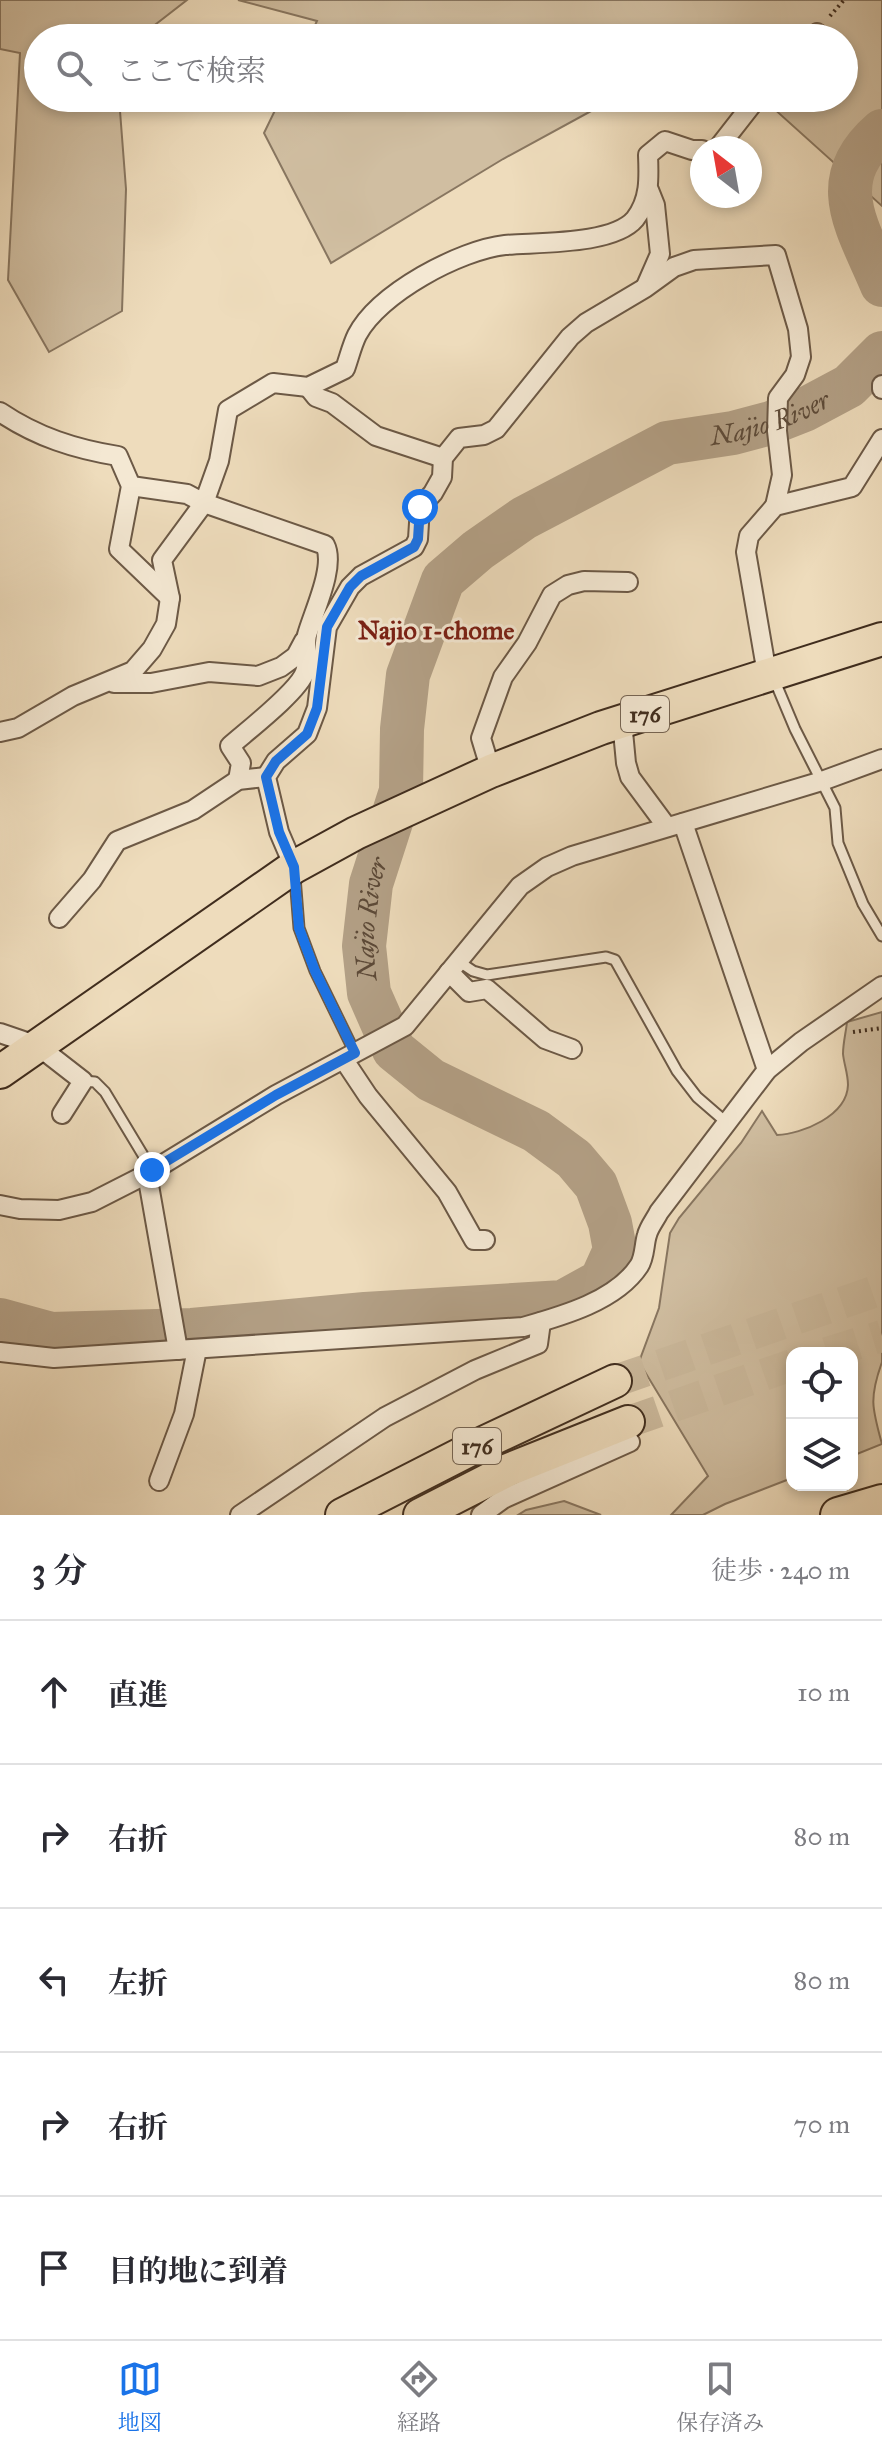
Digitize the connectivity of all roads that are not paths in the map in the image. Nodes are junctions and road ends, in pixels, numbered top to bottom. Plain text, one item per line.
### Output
1 (746, 112) edge
2 (727, 136) edge
3 (690, 149) edge
4 (649, 190) junction
5 (645, 288) junction
6 (308, 387) junction
7 (0, 412) edge
8 (882, 439) edge
9 (443, 458) junction
10 (131, 486) junction
11 (204, 503) junction
12 (775, 506) junction
13 (628, 582) dead end
14 (170, 598) junction
15 (306, 638) junction
16 (882, 639) edge
17 (769, 673) junction
18 (103, 683) junction
19 (622, 721) junction
20 (0, 732) edge
21 (882, 759) edge
22 (491, 771) junction
23 (266, 777) junction
24 (238, 780) junction
25 (822, 781) junction
26 (675, 825) junction
27 (294, 867) junction
28 (59, 918) dead end
29 (882, 936) edge
30 (453, 967) junction
31 (882, 986) edge
32 (0, 1033) edge
33 (38, 1046) junction
34 (572, 1049) dead end
35 (356, 1053) junction
36 (767, 1070) junction
37 (0, 1072) edge
38 (83, 1081) junction
39 (62, 1114) dead end
40 (727, 1123) junction
41 (149, 1172) junction
42 (0, 1205) edge
43 (485, 1240) dead end
44 (541, 1322) junction
45 (197, 1349) junction
46 (178, 1350) junction
47 (0, 1352) edge
48 (615, 1381) tunnel mouth
49 (629, 1432) joint
50 (159, 1481) dead end
51 (882, 1502) edge
52 (240, 1515) edge
53 (342, 1515) edge
54 (420, 1515) edge
55 (481, 1515) edge
56 (838, 1515) edge
57 (849, 1515) edge

1 - 2 street
3 - 4 street
4 - 5 street
4 - 6 street
5 - 9 street
5 - 12 street
6 - 9 street
6 - 11 street
7 - 10 street
8 - 12 street
9 - 23 street
10 - 11 street
10 - 14 street
11 - 14 street
11 - 15 street
12 - 17 street
13 - 22 street
14 - 18 street
15 - 18 street
15 - 24 street
16 - 17 highway, 176
17 - 19 highway, 176
17 - 25 lane
18 - 20 street
19 - 22 highway, 176
19 - 26 street
21 - 25 street
22 - 27 highway, 176
23 - 24 street
23 - 27 street
24 - 28 street
25 - 26 street
25 - 29 lane
26 - 30 street
26 - 36 street
27 - 33 highway, 176
27 - 35 lane
30 - 34 street
30 - 35 street
30 - 40 lane
31 - 36 street
32 - 33 street
33 - 37 highway, 176
33 - 38 street
35 - 41 street
35 - 43 street
36 - 40 street
38 - 39 street
38 - 41 lane
40 - 44 street
41 - 42 street
41 - 46 street
44 - 45 street
44 - 52 street
45 - 46 street
45 - 50 street
46 - 47 street
48 - 53 highway, 176
49 - 54 highway, 176
49 - 55 street
51 - 56 highway
51 - 57 highway

